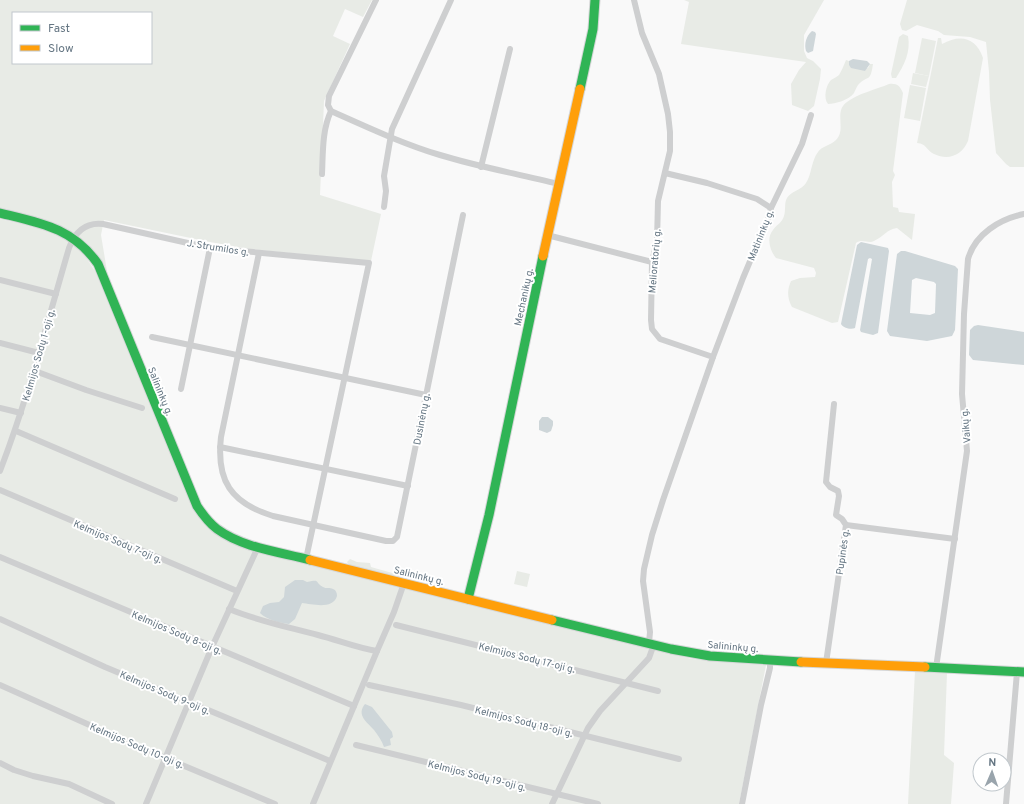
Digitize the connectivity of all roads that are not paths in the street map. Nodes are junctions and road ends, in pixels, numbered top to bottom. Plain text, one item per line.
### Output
1 (376, 0) edge
2 (451, 0) edge
3 (595, 0) edge
4 (634, 0) edge
5 (510, 49) dead end
6 (331, 111) junction
7 (811, 115) dead end
8 (391, 137) junction
9 (481, 167) junction
10 (665, 173) junction
11 (322, 174) dead end
12 (558, 184) junction
13 (384, 207) dead end
14 (771, 208) junction
15 (0, 213) edge
16 (1024, 214) edge
17 (463, 215) dead end
18 (547, 235) junction
19 (74, 238) junction
20 (210, 248) junction
21 (259, 253) junction
22 (652, 262) junction
23 (0, 280) edge
24 (56, 294) junction
25 (152, 337) dead end
26 (0, 343) edge
27 (190, 345) junction
28 (39, 353) junction
29 (238, 355) junction
30 (714, 357) junction
31 (35, 371) junction
32 (344, 378) junction
33 (181, 389) dead end
34 (426, 395) junction
35 (834, 404) dead end
36 (0, 408) edge
37 (142, 408) dead end
38 (21, 413) junction
39 (16, 431) junction
40 (220, 447) junction
41 (325, 469) junction
42 (0, 471) edge
43 (408, 486) junction
44 (0, 490) edge
45 (175, 499) dead end
46 (313, 525) junction
47 (846, 525) junction
48 (955, 539) junction
49 (258, 547) junction
50 (0, 557) edge
51 (306, 559) junction
52 (404, 583) junction
53 (237, 591) junction
54 (468, 599) junction
55 (229, 609) junction
56 (0, 620) edge
57 (396, 625) dead end
58 (651, 644) junction
59 (212, 647) junction
60 (377, 651) junction
61 (770, 660) junction
62 (826, 663) junction
63 (936, 668) junction
64 (1021, 672) edge
65 (627, 683) junction
66 (0, 685) edge
67 (369, 685) dead end
68 (658, 691) dead end
69 (189, 702) junction
70 (354, 706) junction
71 (584, 737) junction
72 (356, 745) dead end
73 (165, 757) junction
74 (679, 760) dead end
75 (330, 761) junction
76 (0, 763) edge
77 (557, 795) junction
78 (112, 804) edge
79 (146, 804) edge
80 (276, 804) edge
81 (313, 804) edge
82 (552, 804) edge
83 (598, 804) edge
84 (742, 804) edge
85 (1006, 804) edge

1 - 6 street
2 - 8 street
3 - 12 main road, Mechanikų g.
4 - 10 street, Melioratorių g.
5 - 9 street
6 - 8 street
6 - 11 street
7 - 14 street, Matininkų g.
8 - 9 street
8 - 13 street
9 - 12 street
10 - 14 street
10 - 22 street, Melioratorių g.
12 - 18 main road, Mechanikų g.
14 - 30 street, Matininkų g.
15 - 19 main road, Salininkų g.
16 - 48 street, Vaikų g.
17 - 34 street, Dusinėnų g.
18 - 22 street
18 - 54 main road, Mechanikų g.
19 - 20 street, J. Strumilos g.
19 - 24 street, Kelmijos Sodų 1-oji g.
19 - 49 main road, Salininkų g.
20 - 21 street, J. Strumilos g.
20 - 27 street
21 - 29 street, Dusinėnų g.
21 - 32 street, J. Strumilos g.
22 - 30 street, Melioratorių g.
23 - 24 street
24 - 28 street, Kelmijos Sodų 1-oji g.
25 - 27 street
26 - 28 street
27 - 29 street
27 - 33 street
28 - 31 street, Kelmijos Sodų 1-oji g.
29 - 32 street
29 - 40 street, Dusinėnų g.
30 - 58 street
31 - 37 street
31 - 38 street, Kelmijos Sodų 1-oji g.
32 - 34 street
32 - 41 street
34 - 43 street, Dusinėnų g.
35 - 47 street, Pupinės g.
36 - 38 street
38 - 39 street, Kelmijos Sodų 1-oji g.
39 - 42 street, Kelmijos Sodų 1-oji g.
39 - 45 street
40 - 41 street
40 - 46 street, Dusinėnų g.
41 - 43 street
41 - 46 street
43 - 46 street, Dusinėnų g.
44 - 53 street, Kelmijos Sodų 7-oji g.
46 - 51 street
47 - 48 street
47 - 62 street, Pupinės g.
48 - 63 street, Vaikų g.
49 - 51 main road, Salininkų g.
49 - 53 street
50 - 59 street, Kelmijos Sodų 8-oji g.
51 - 52 main road, Salininkų g.
52 - 54 main road, Salininkų g.
52 - 60 street
53 - 55 street
54 - 58 main road, Salininkų g.
55 - 59 street
55 - 60 street
56 - 69 street, Kelmijos Sodų 9-oji g.
57 - 65 street, Kelmijos Sodų 17-oji g.
58 - 61 main road, Salininkų g.
58 - 65 street
59 - 69 street
59 - 70 street, Kelmijos Sodų 8-oji g.
60 - 70 street
61 - 62 main road, Salininkų g.
61 - 84 street
62 - 63 main road, Salininkų g.
63 - 64 main road, Salininkų g.
64 - 85 street
65 - 68 street, Kelmijos Sodų 17-oji g.
65 - 71 street
66 - 73 street, Kelmijos Sodų 10-oji g.
67 - 71 street, Kelmijos Sodų 18-oji g.
69 - 73 street
69 - 75 street, Kelmijos Sodų 9-oji g.
70 - 75 street
71 - 74 street, Kelmijos Sodų 18-oji g.
71 - 77 street
72 - 77 street, Kelmijos Sodų 19-oji g.
73 - 79 street
73 - 80 street, Kelmijos Sodų 10-oji g.
75 - 81 street
76 - 78 street
77 - 82 street
77 - 83 street, Kelmijos Sodų 19-oji g.

